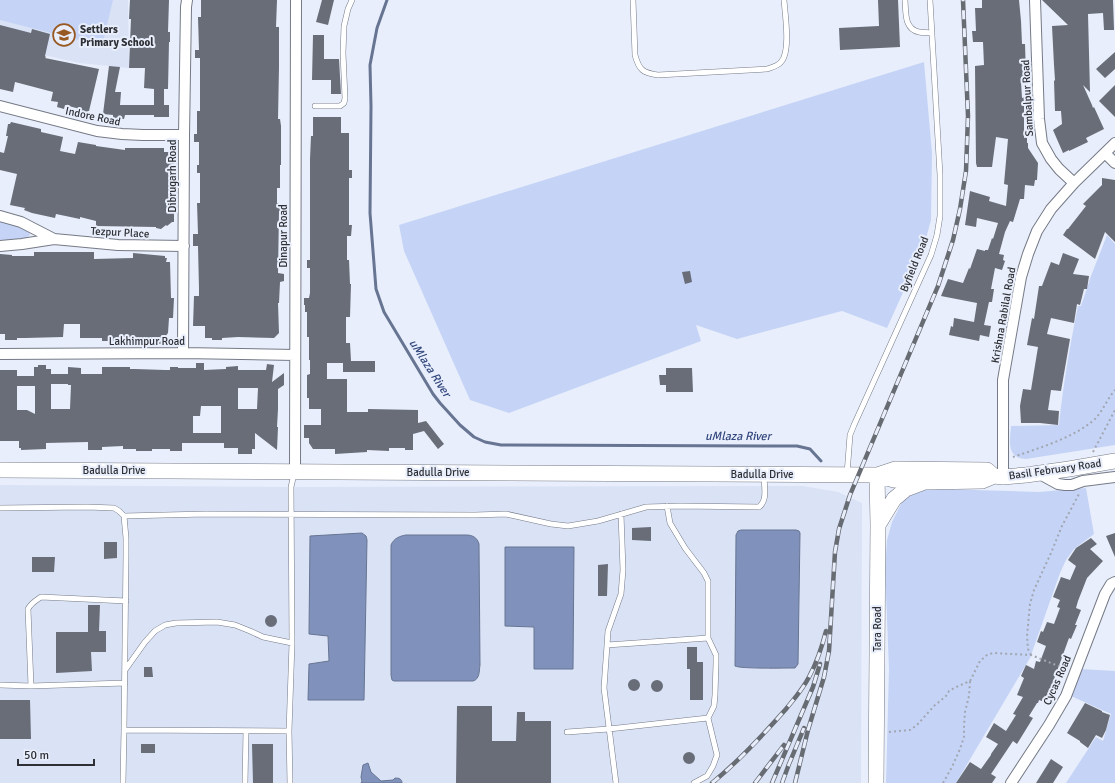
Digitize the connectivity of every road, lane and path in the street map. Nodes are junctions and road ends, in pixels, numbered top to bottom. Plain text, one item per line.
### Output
1 (187, 0) edge
2 (296, 0) edge
3 (352, 0) edge
4 (633, 0) edge
5 (784, 0) edge
6 (905, 0) edge
7 (930, 0) edge
8 (1035, 0) edge
9 (932, 33) junction
10 (0, 106) edge
11 (315, 106) dead end
12 (184, 135) junction
13 (1115, 143) edge
14 (1105, 153) junction
15 (1115, 163) edge
16 (1074, 183) junction
17 (0, 216) edge
18 (54, 239) junction
19 (0, 246) edge
20 (184, 246) junction
21 (183, 353) junction
22 (0, 354) edge
23 (295, 355) junction
24 (1115, 390) edge
25 (1115, 410) edge
26 (1003, 460) junction
27 (1115, 460) edge
28 (1087, 465) junction
29 (0, 470) edge
30 (295, 471) junction
31 (1038, 473) junction
32 (764, 474) junction
33 (846, 475) junction
34 (877, 475) junction
35 (998, 476) junction
36 (1115, 477) edge
37 (1083, 481) junction
38 (927, 482) junction
39 (668, 506) junction
40 (0, 508) edge
41 (621, 514) junction
42 (291, 515) junction
43 (124, 516) junction
44 (878, 525) junction
45 (1115, 582) edge
46 (126, 601) junction
47 (708, 638) junction
48 (292, 643) junction
49 (607, 645) junction
50 (1031, 655) junction
51 (125, 670) junction
52 (1075, 672) junction
53 (970, 681) junction
54 (125, 683) junction
55 (0, 686) edge
56 (31, 686) junction
57 (708, 718) junction
58 (610, 729) junction
59 (124, 730) junction
60 (246, 731) junction
61 (289, 731) junction
62 (567, 732) dead end
63 (876, 732) junction
64 (123, 783) edge
65 (245, 783) edge
66 (290, 783) edge
67 (616, 783) edge
68 (694, 783) edge
69 (876, 783) edge
70 (943, 783) edge
71 (1011, 783) edge

1 - 12 street, Dibrugarh Road
2 - 23 street, Dinapur Road
3 - 11 lane
4 - 5 lane
6 - 9 lane
7 - 9 lane, Byfield Road
8 - 16 street, Sambalpur Road
9 - 33 lane, Byfield Road
10 - 12 street, Indore Road
12 - 20 street, Dibrugarh Road
13 - 14 street, Krishna Rabilal Road
14 - 15 street
14 - 16 street, Krishna Rabilal Road
16 - 26 street, Krishna Rabilal Road
17 - 18 street, Tezpur Place
18 - 19 street, Tezpur Place
18 - 20 street, Tezpur Place
20 - 21 street, Dibrugarh Road
21 - 22 street, Lakhimpur Road
21 - 23 street, Lakhimpur Road
23 - 30 street, Dinapur Road
24 - 26 path
25 - 28 path
26 - 35 street, Krishna Rabilal Road
27 - 28 street, Basil February Road
28 - 31 street, Basil February Road
29 - 30 street, Badulla Drive
30 - 32 street, Badulla Drive
30 - 42 lane
31 - 35 street, Basil February Road
31 - 37 street
32 - 33 street, Badulla Drive
32 - 39 lane
33 - 34 street, Badulla Drive
34 - 35 street, Basil February Road
34 - 38 street, Basil February Road
34 - 44 street, Tara Road
35 - 38 street, Basil February Road
36 - 37 street
37 - 50 path
38 - 44 street
39 - 41 lane
39 - 47 lane
40 - 43 lane
41 - 42 lane
41 - 49 lane
42 - 43 lane
42 - 48 lane
43 - 46 lane
44 - 63 street, Tara Road
45 - 52 street, Cycas Road
46 - 51 lane
46 - 56 lane
47 - 49 lane
47 - 57 lane
48 - 51 lane
48 - 61 lane
49 - 58 lane
50 - 52 path
50 - 53 path
51 - 54 lane
52 - 71 street, Cycas Road
53 - 63 path
53 - 70 path
54 - 56 lane
54 - 59 lane
55 - 56 lane
57 - 58 lane
57 - 68 lane
58 - 62 lane
58 - 67 lane
59 - 60 lane
59 - 64 lane
60 - 61 lane
60 - 65 lane
61 - 66 lane
63 - 69 street, Tara Road

